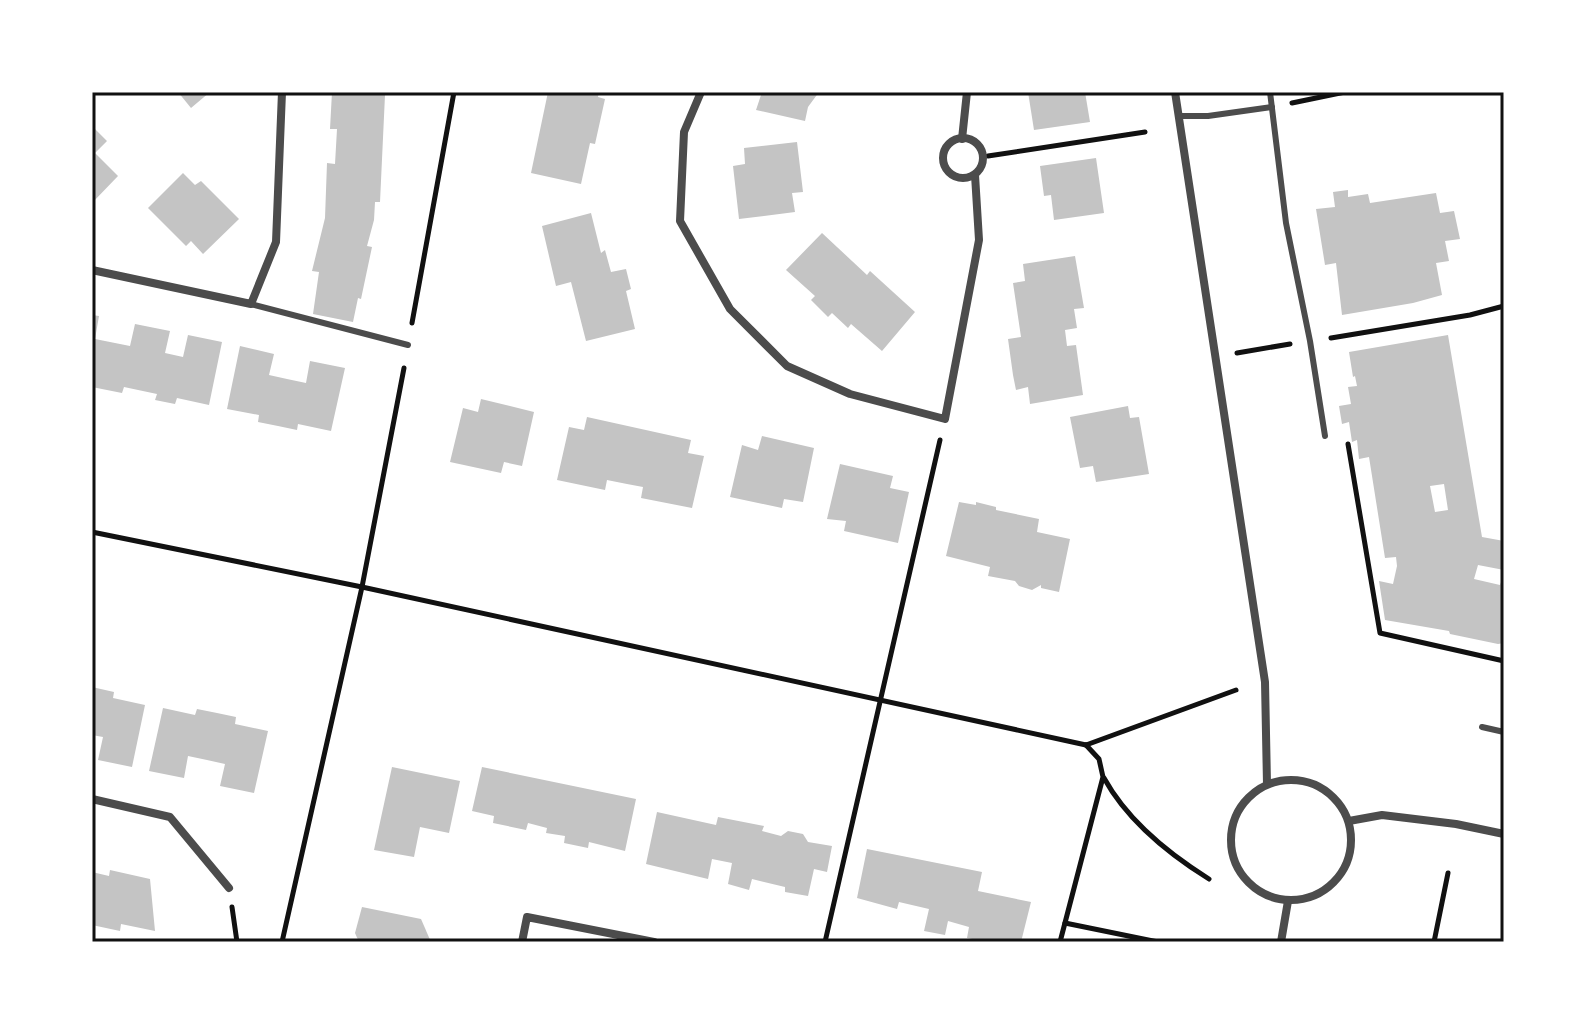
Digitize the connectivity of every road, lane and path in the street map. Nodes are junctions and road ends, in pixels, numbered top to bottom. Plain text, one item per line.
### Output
1 (282, 92) edge
2 (454, 92) edge
3 (701, 92) edge
4 (967, 92) edge
5 (1175, 92) edge
6 (1270, 92) edge
7 (1345, 92) edge
8 (1292, 103) dead end
9 (1272, 107) junction
10 (1180, 116) junction
11 (1145, 132) dead end
12 (962, 139) junction
13 (983, 157) junction
14 (975, 175) junction
15 (92, 270) edge
16 (251, 304) junction
17 (1504, 306) edge
18 (1310, 341) junction
19 (408, 345) junction
20 (1246, 351) dead end
21 (1346, 431) dead end
22 (1325, 436) dead end
23 (939, 441) dead end
24 (92, 532) edge
25 (362, 587) junction
26 (1504, 661) edge
27 (1236, 690) dead end
28 (879, 701) junction
29 (1482, 727) dead end
30 (1504, 732) edge
31 (1086, 745) junction
32 (1103, 777) junction
33 (1267, 784) junction
34 (92, 799) edge
35 (1349, 821) junction
36 (1504, 834) edge
37 (1448, 873) dead end
38 (1209, 879) dead end
39 (229, 888) joint
40 (1288, 901) junction
41 (1065, 923) junction
42 (237, 942) edge
43 (282, 942) edge
44 (522, 942) edge
45 (654, 942) edge
46 (825, 942) edge
47 (1060, 942) edge
48 (1158, 942) edge
49 (1281, 942) edge
50 (1434, 942) edge

1 - 16 street
2 - 19 path
3 - 14 street
4 - 12 street
5 - 10 street
6 - 9 lane
7 - 8 path
9 - 10 lane
9 - 18 lane
10 - 33 street
11 - 13 path
12 - 13 street
12 - 14 street
13 - 14 street
15 - 16 street
16 - 19 lane
17 - 18 path
18 - 20 path
18 - 22 lane
19 - 25 path
21 - 26 path
23 - 28 path
24 - 25 path
25 - 28 path
25 - 43 path
27 - 31 path
28 - 31 path
28 - 46 path
29 - 30 lane
31 - 32 path
32 - 38 path
32 - 41 path
33 - 35 street
33 - 40 street
34 - 39 street
35 - 36 street
35 - 40 street
37 - 50 path
39 - 42 path
40 - 49 street
41 - 47 path
41 - 48 path
44 - 45 street

